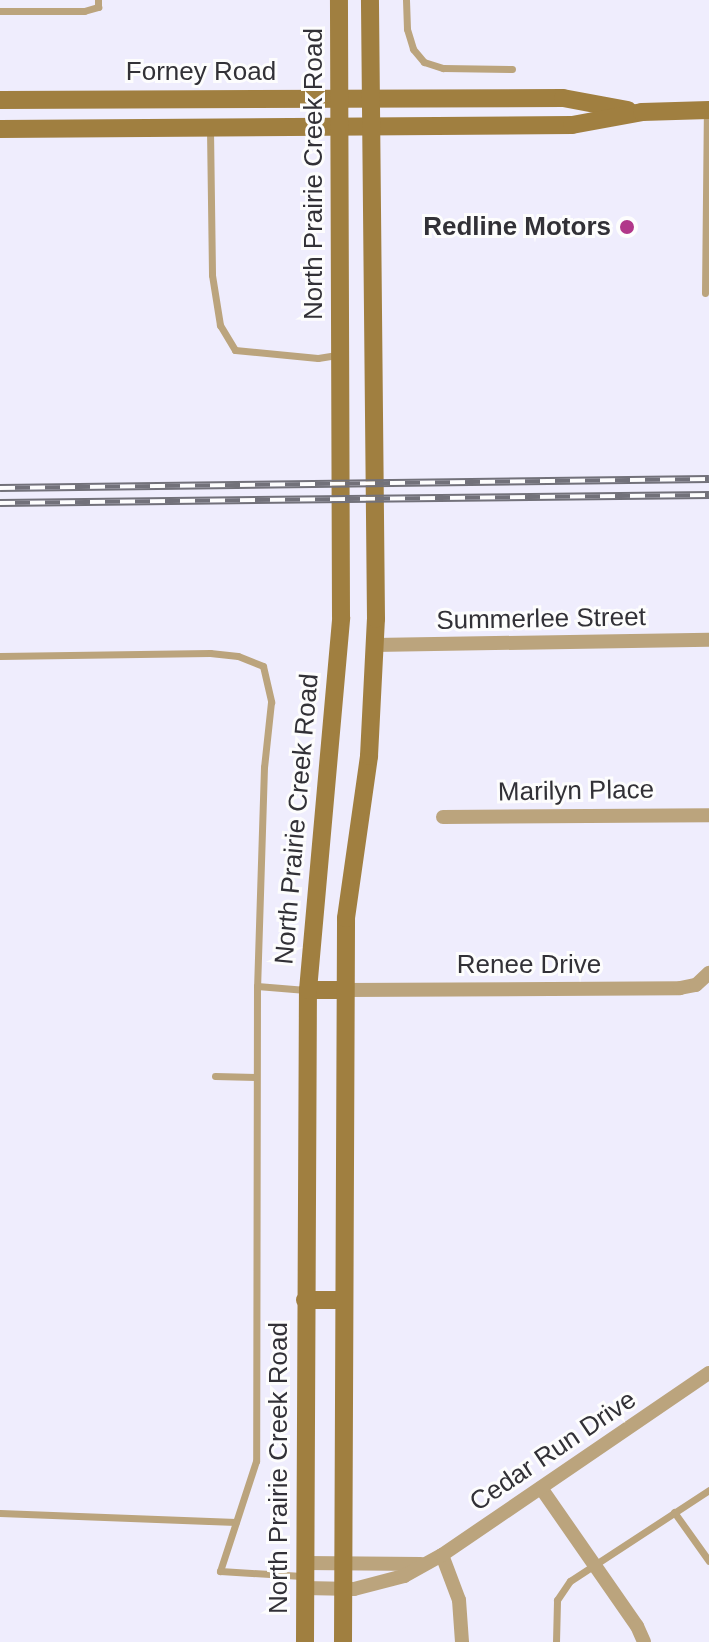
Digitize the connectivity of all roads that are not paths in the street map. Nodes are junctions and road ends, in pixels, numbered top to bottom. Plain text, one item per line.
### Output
1 (98, 0) edge
2 (339, 0) edge
3 (370, 0) edge
4 (406, 0) edge
5 (0, 11) edge
6 (512, 69) dead end
7 (340, 98) junction
8 (0, 100) edge
9 (708, 110) edge
10 (642, 112) junction
11 (370, 113) junction
12 (210, 127) junction
13 (340, 127) junction
14 (0, 129) edge
15 (705, 293) dead end
16 (373, 354) junction
17 (341, 355) junction
18 (709, 640) edge
19 (374, 645) junction
20 (0, 656) edge
21 (709, 815) edge
22 (443, 817) dead end
23 (709, 973) edge
24 (257, 986) junction
25 (308, 990) junction
26 (345, 990) junction
27 (215, 1076) dead end
28 (256, 1077) junction
29 (305, 1300) junction
30 (342, 1300) junction
31 (709, 1373) edge
32 (541, 1488) junction
33 (709, 1490) edge
34 (674, 1512) junction
35 (0, 1513) edge
36 (236, 1522) junction
37 (442, 1555) junction
38 (709, 1561) edge
39 (421, 1564) junction
40 (594, 1564) junction
41 (341, 1565) junction
42 (304, 1576) junction
43 (342, 1589) junction
44 (305, 1642) edge
45 (343, 1642) edge
46 (462, 1642) edge
47 (556, 1642) edge
48 (644, 1642) edge

1 - 5 lane
2 - 7 main road, North Prairie Creek Road
3 - 11 main road
4 - 6 lane
7 - 8 main road, Forney Road
7 - 11 main road, Forney Road
7 - 13 main road, North Prairie Creek Road
9 - 10 main road, Forney Road
9 - 15 lane
10 - 11 main road, Forney Road
10 - 11 main road, Forney Road
11 - 13 main road, Forney Road
11 - 16 main road
12 - 13 main road, Forney Road
12 - 14 main road, Forney Road
12 - 17 lane
13 - 17 main road, North Prairie Creek Road
16 - 17 main road
16 - 19 main road
17 - 25 main road, North Prairie Creek Road
18 - 19 street, Summerlee Street
19 - 26 main road
20 - 24 lane
21 - 22 street, Marilyn Place
23 - 26 street, Renee Drive
24 - 25 lane
24 - 28 lane
25 - 26 main road
25 - 29 main road, North Prairie Creek Road
26 - 30 main road
27 - 28 lane
28 - 36 lane
29 - 30 main road
29 - 42 main road, North Prairie Creek Road
30 - 41 main road
31 - 32 street, Cedar Run Drive
32 - 37 street, Cedar Run Drive
32 - 40 street
33 - 34 lane
34 - 38 lane
34 - 40 lane
35 - 36 lane
36 - 42 lane
37 - 39 street, Cedar Run Drive
37 - 46 street
39 - 41 street
39 - 43 street, Cedar Run Drive
40 - 47 lane
40 - 48 street
41 - 42 street
41 - 43 main road
42 - 43 street, Cedar Run Drive
42 - 44 main road, North Prairie Creek Road
43 - 45 main road

